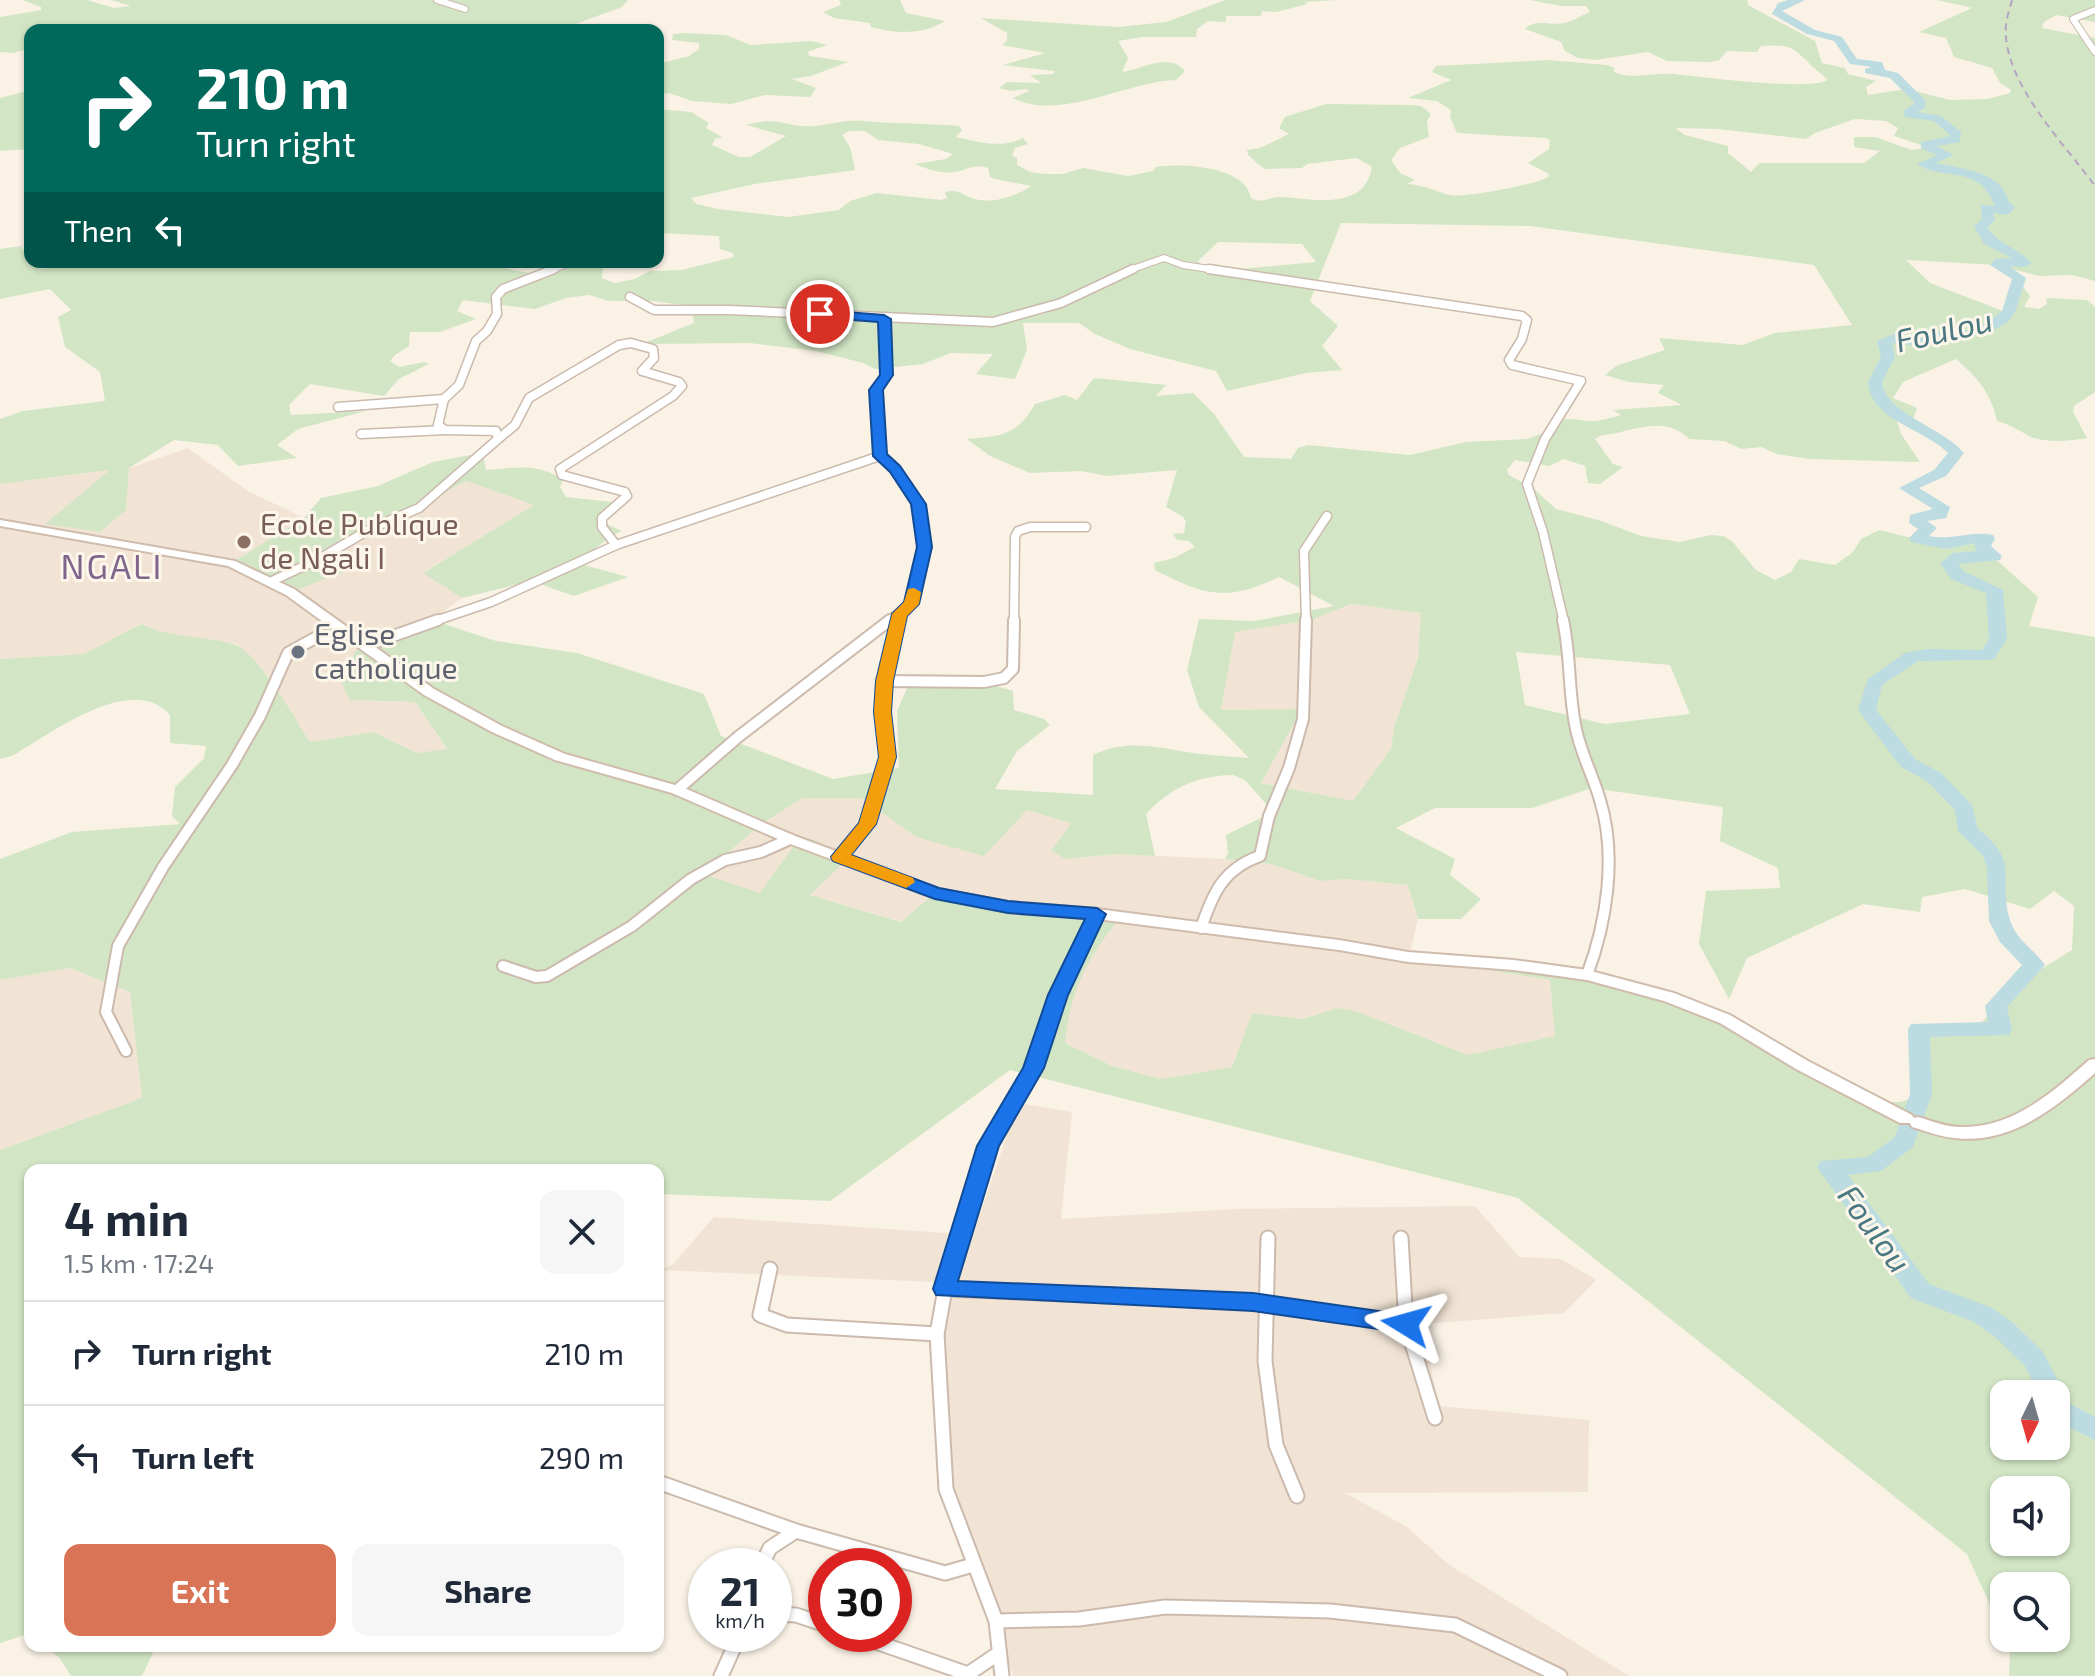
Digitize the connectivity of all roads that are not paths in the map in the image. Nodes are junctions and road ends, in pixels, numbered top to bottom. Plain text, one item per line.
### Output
1 (437, 0) edge
2 (465, 9) dead end
3 (2095, 10) edge
4 (2082, 15) junction
5 (2095, 22) edge
6 (2095, 52) edge
7 (557, 268) edge
8 (630, 297) dead end
9 (884, 319) junction
10 (444, 399) junction
11 (338, 407) dead end
12 (445, 430) junction
13 (361, 434) dead end
14 (498, 439) junction
15 (880, 456) junction
16 (1327, 516) dead end
17 (0, 523) edge
18 (1086, 527) dead end
19 (616, 545) junction
20 (270, 582) junction
21 (900, 614) junction
22 (349, 632) junction
23 (365, 646) junction
24 (884, 681) junction
25 (677, 790) junction
26 (790, 839) junction
27 (840, 857) junction
28 (1097, 914) junction
29 (1201, 928) junction
30 (503, 966) dead end
31 (1587, 975) junction
32 (126, 1051) dead end
33 (2095, 1064) edge
34 (1268, 1238) dead end
35 (1401, 1238) dead end
36 (770, 1269) dead end
37 (945, 1289) junction
38 (1267, 1304) junction
39 (1406, 1324) junction
40 (937, 1334) junction
41 (1435, 1418) dead end
42 (664, 1484) edge
43 (1297, 1496) dead end
44 (796, 1531) junction
45 (770, 1548) edge
46 (973, 1565) junction
47 (996, 1621) junction
48 (732, 1652) edge
49 (905, 1652) edge
50 (999, 1653) junction
51 (721, 1676) edge
52 (1002, 1676) edge
53 (1560, 1676) edge

1 - 2 street
3 - 4 street
4 - 5 street
4 - 6 street
7 - 10 street
8 - 9 street
9 - 15 street
9 - 31 street
10 - 11 street
10 - 12 street
12 - 13 street
12 - 14 street
14 - 19 street
14 - 20 street
15 - 19 street
15 - 21 street
16 - 29 street
17 - 20 street
18 - 24 street
19 - 23 street
20 - 22 street
21 - 24 street
21 - 25 street
22 - 23 street
22 - 32 street
23 - 25 street
24 - 27 street
25 - 26 street
26 - 27 street
26 - 30 street
27 - 28 street
28 - 29 street
28 - 37 street
29 - 31 street
31 - 33 street
34 - 38 street
35 - 39 street
36 - 40 street
37 - 38 street
37 - 40 street
38 - 39 street
38 - 43 street
39 - 41 street
40 - 46 street
42 - 44 street
44 - 45 street
44 - 46 street
46 - 47 street
47 - 50 street
47 - 53 street
48 - 51 street
49 - 50 street
50 - 52 street

